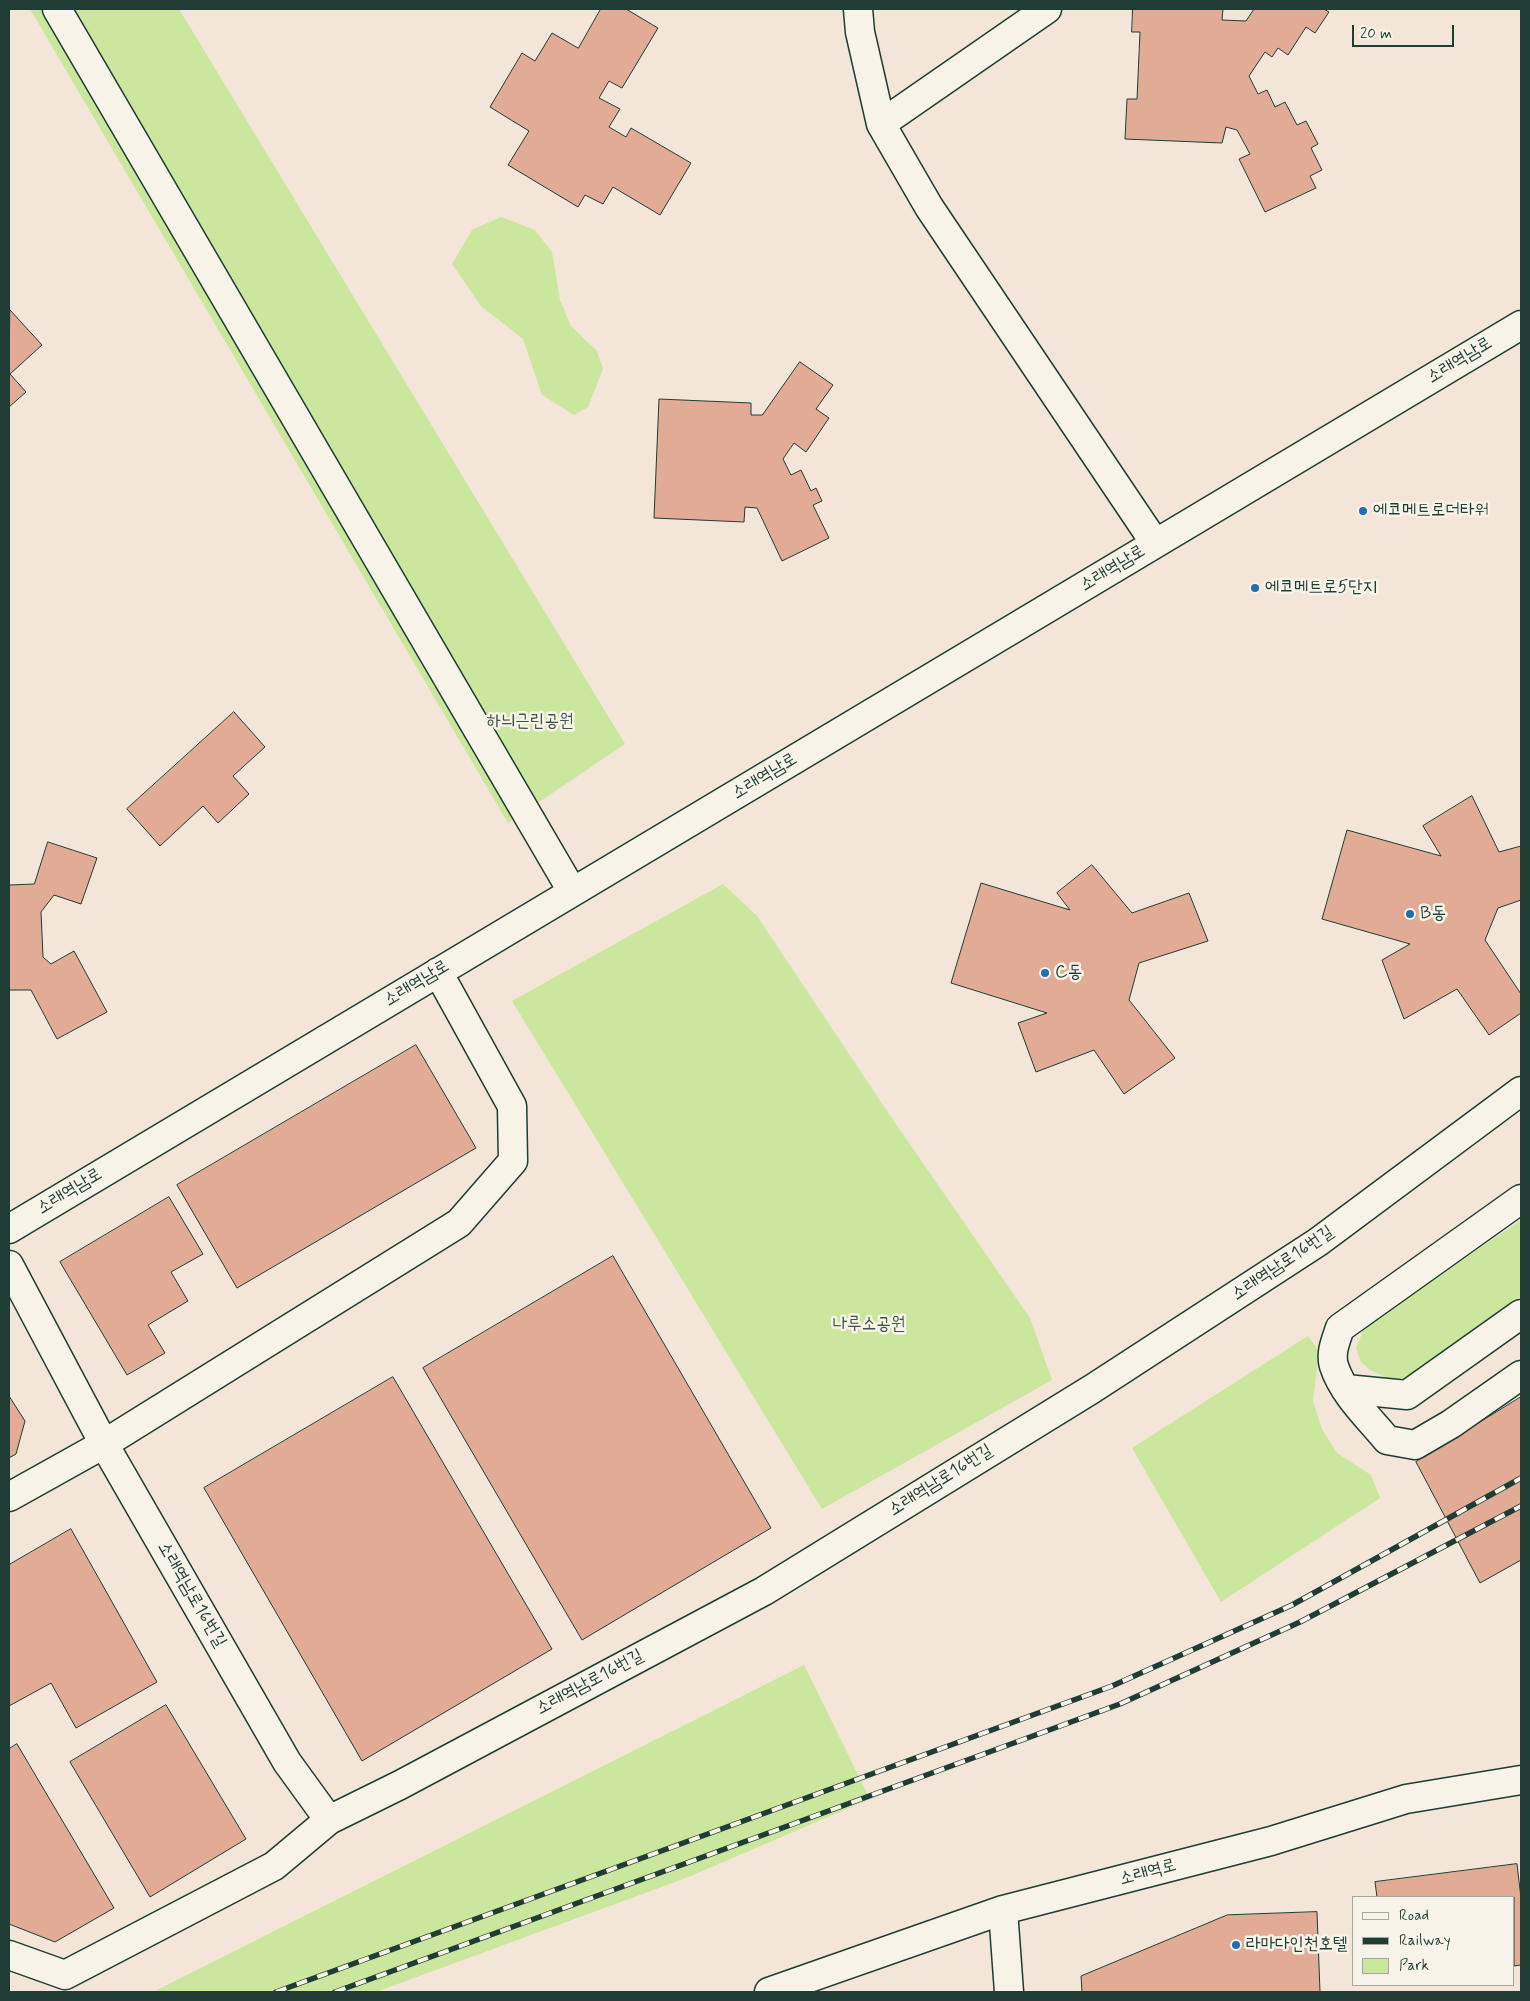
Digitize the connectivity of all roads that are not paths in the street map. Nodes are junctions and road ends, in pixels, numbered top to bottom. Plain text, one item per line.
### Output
1 (57, 9) edge
2 (858, 9) edge
3 (1048, 9) edge
4 (880, 124) junction
5 (1521, 325) edge
6 (1155, 543) junction
7 (572, 892) junction
8 (438, 972) junction
9 (1521, 1091) edge
10 (1521, 1199) edge
11 (9, 1228) edge
12 (13, 1274) edge
13 (1521, 1314) edge
14 (1521, 1375) edge
15 (1346, 1389) junction
16 (104, 1444) junction
17 (9, 1497) edge
18 (1521, 1780) edge
19 (329, 1820) junction
20 (1003, 1910) junction
21 (9, 1955) edge
22 (776, 1991) edge
23 (1009, 1992) edge

1 - 7 street
2 - 4 street
3 - 4 street
4 - 6 street
5 - 6 street, 소래역남로
6 - 7 street, 소래역남로
7 - 8 street, 소래역남로
8 - 11 street, 소래역남로
8 - 16 street
9 - 19 street, 소래역남로16번길
10 - 15 street
12 - 16 street, 소래역남로16번길
13 - 15 street
14 - 15 street
16 - 17 street
16 - 19 street, 소래역남로16번길
18 - 20 street, 소래역로
19 - 21 street, 소래역남로16번길
20 - 22 street, 소래역로
20 - 23 street

